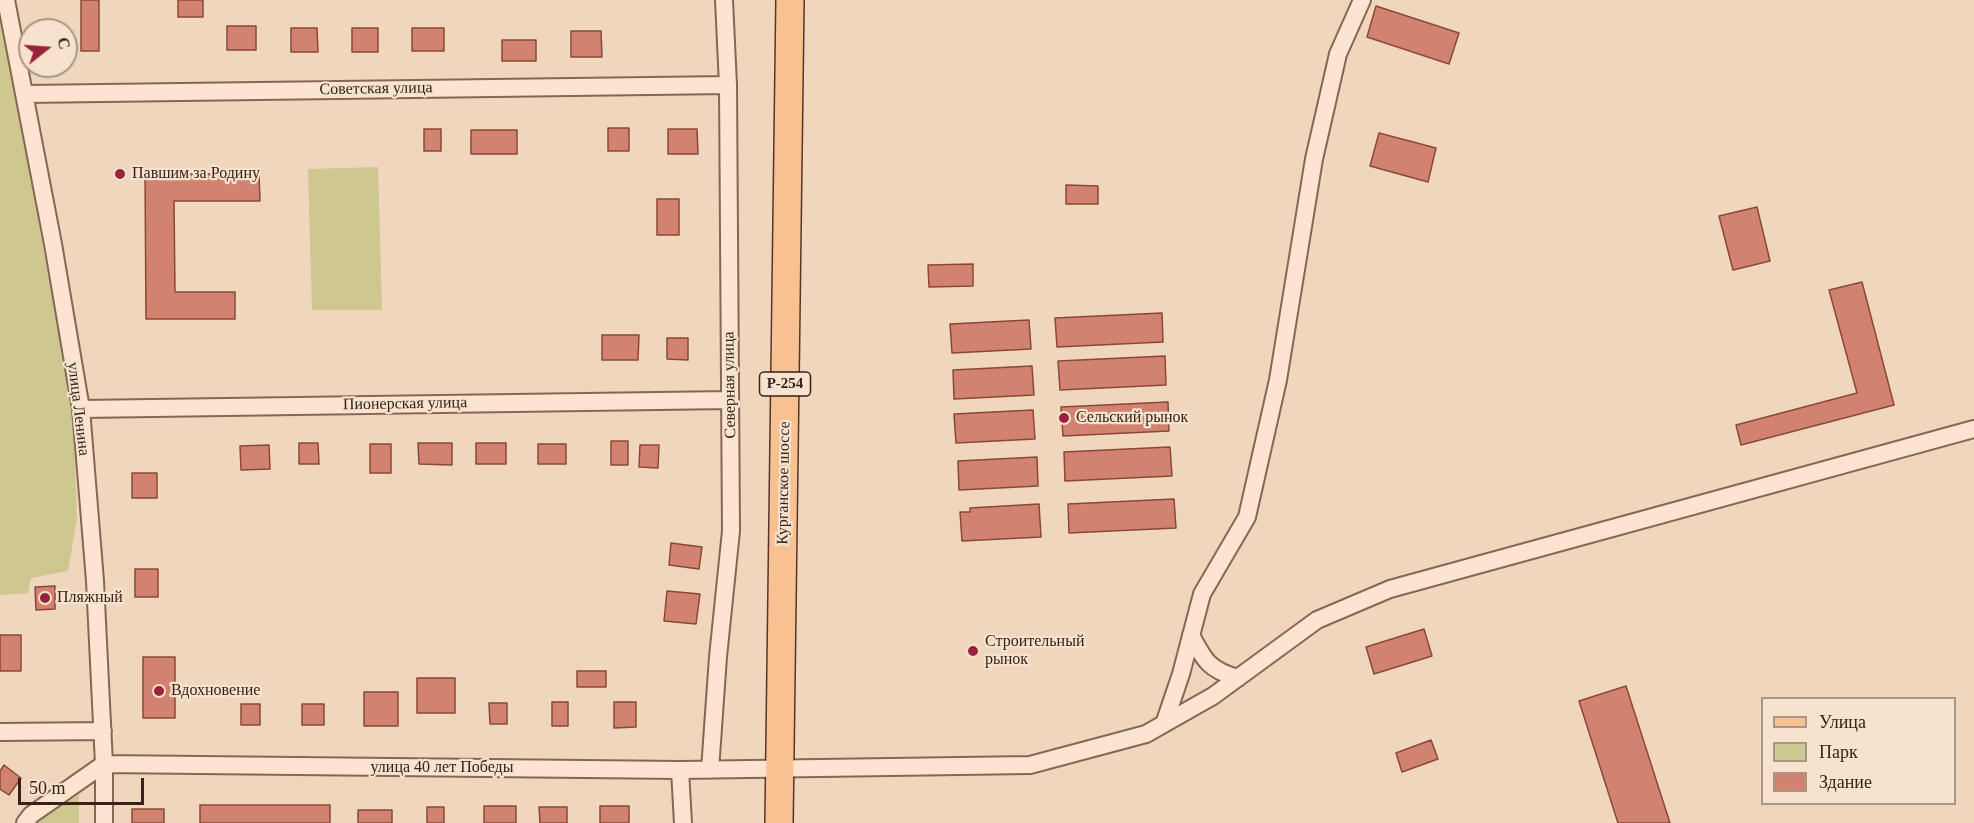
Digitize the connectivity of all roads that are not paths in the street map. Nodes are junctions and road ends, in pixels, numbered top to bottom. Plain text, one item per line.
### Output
1 (6, 0) edge
2 (724, 0) edge
3 (790, 0) edge
4 (1362, 0) edge
5 (728, 85) junction
6 (25, 94) junction
7 (729, 400) junction
8 (81, 409) junction
9 (1974, 429) edge
10 (1191, 634) junction
11 (1238, 678) junction
12 (1164, 724) junction
13 (103, 731) junction
14 (0, 732) edge
15 (104, 764) junction
16 (780, 769) junction
17 (680, 770) junction
18 (710, 770) junction
19 (28, 819) edge
20 (104, 823) edge
21 (683, 823) edge
22 (779, 823) edge

1 - 6 street, улица Ленина
2 - 5 street, Северная улица
3 - 16 main road, Курганское шоссе / Р-254
4 - 10 street
5 - 6 street, Советская улица
5 - 7 street, Северная улица
6 - 8 street, улица Ленина
7 - 8 street, Пионерская улица
7 - 18 street, Северная улица
8 - 13 street, улица Ленина
9 - 11 street, улица 40 лет Победы
10 - 11 street
10 - 12 street
11 - 12 street, улица 40 лет Победы
12 - 16 street, улица 40 лет Победы
13 - 14 street
13 - 15 street, улица Ленина
15 - 17 street, улица 40 лет Победы
15 - 19 street
15 - 20 street, улица Ленина
16 - 18 street, улица 40 лет Победы
16 - 22 main road, Курганское шоссе / Р-254
17 - 18 street, улица 40 лет Победы
17 - 21 street

